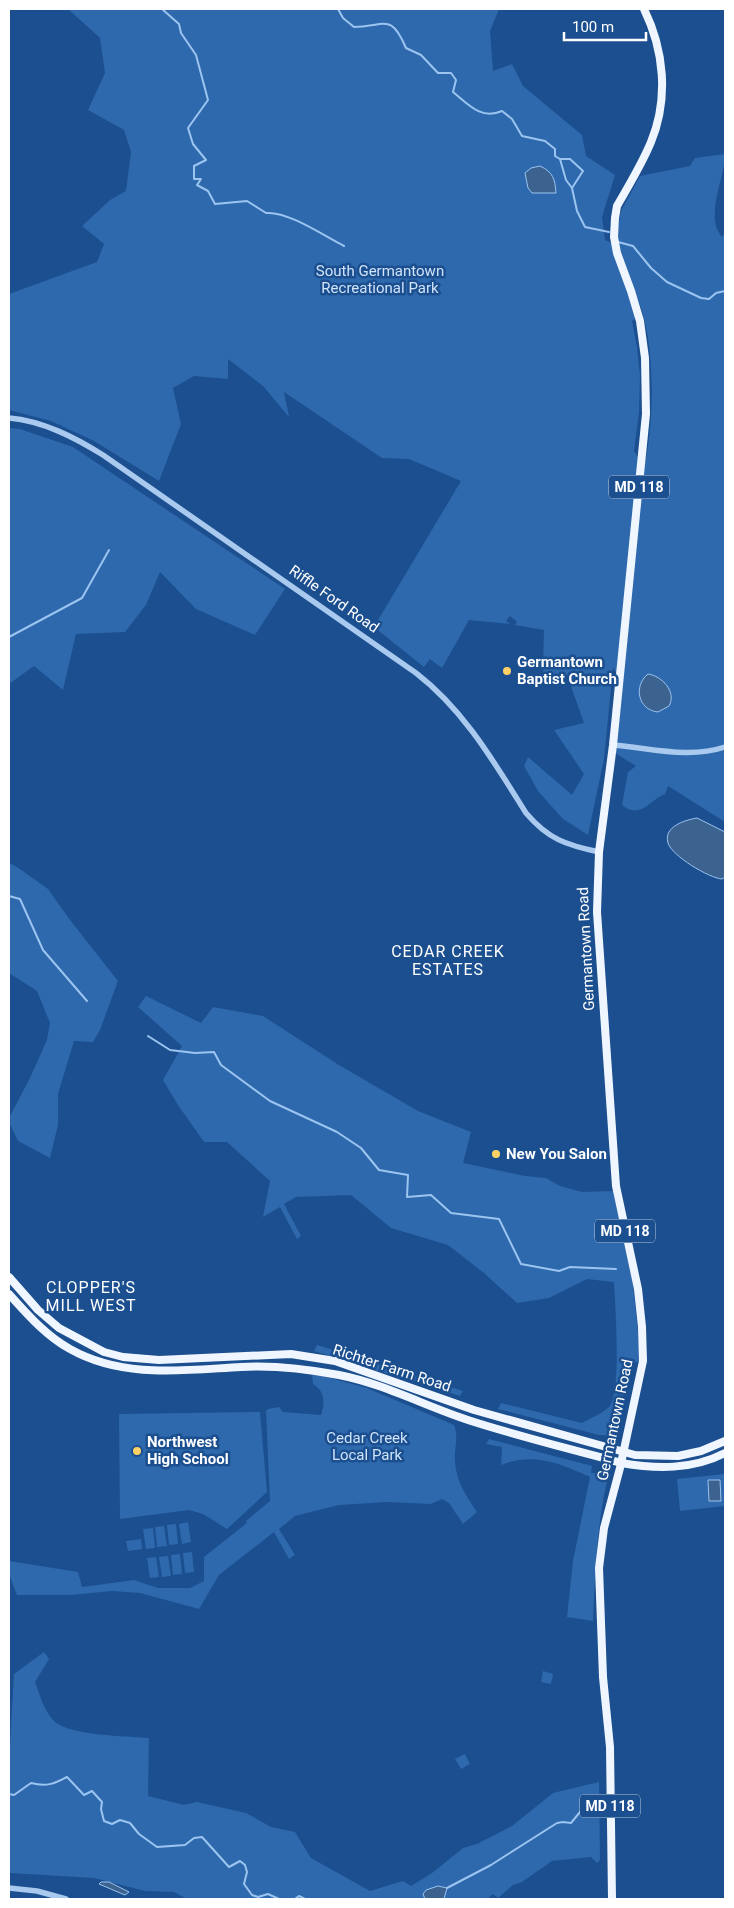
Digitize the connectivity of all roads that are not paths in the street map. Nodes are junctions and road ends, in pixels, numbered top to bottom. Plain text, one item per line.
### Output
1 (644, 9) edge
2 (9, 418) edge
3 (613, 745) junction
4 (725, 747) edge
5 (599, 852) junction
6 (9, 1277) edge
7 (9, 1294) edge
8 (725, 1441) edge
9 (623, 1450) junction
10 (725, 1454) edge
11 (621, 1463) junction
12 (9, 1888) edge
13 (66, 1899) edge
14 (612, 1899) edge

1 - 3 main road, Germantown Road / MD 118
2 - 5 street, Riffle Ford Road
3 - 4 street
3 - 5 main road, Germantown Road / MD 118
5 - 9 main road, Germantown Road / MD 118
6 - 9 main road, Richter Farm Road
7 - 11 main road, Richter Farm Road
8 - 9 main road, Richter Farm Road
9 - 11 main road, Germantown Road / MD 118
10 - 11 main road, Richter Farm Road
11 - 14 main road, Germantown Road / MD 118
12 - 13 street

